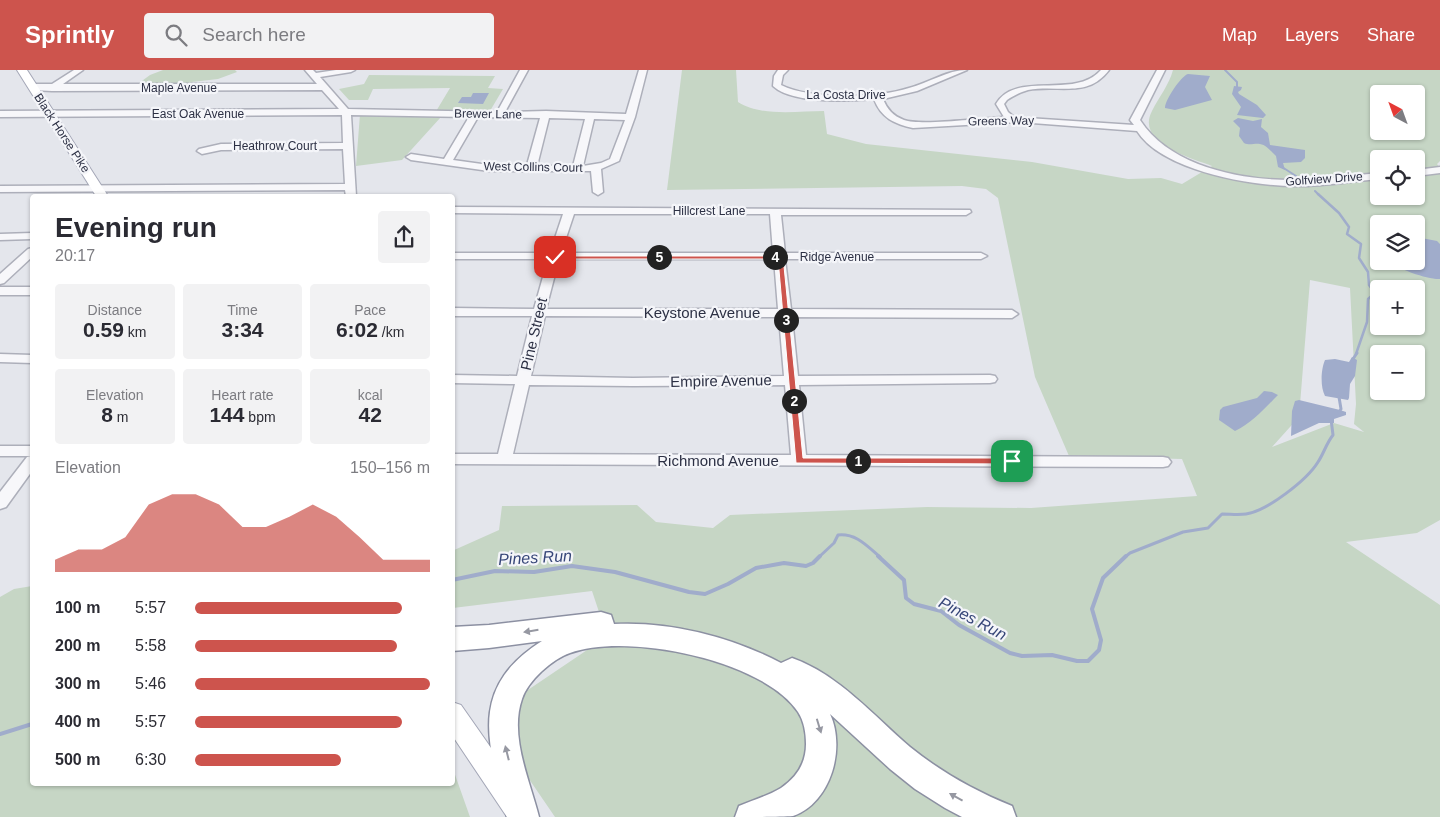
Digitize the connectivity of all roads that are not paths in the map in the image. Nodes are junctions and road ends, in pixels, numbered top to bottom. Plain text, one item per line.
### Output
1 (22, 70) edge
2 (79, 70) edge
3 (351, 70) edge
4 (524, 70) edge
5 (642, 70) edge
6 (784, 70) edge
7 (962, 70) edge
8 (1105, 70) edge
9 (1149, 70) edge
10 (1161, 71) edge
11 (311, 73) edge
12 (212, 77) dead end
13 (324, 87) junction
14 (33, 88) junction
15 (52, 88) junction
16 (200, 88) junction
17 (878, 97) junction
18 (346, 112) junction
19 (476, 113) junction
20 (0, 114) edge
21 (500, 114) junction
22 (546, 114) junction
23 (51, 115) junction
24 (591, 115) junction
25 (630, 117) junction
26 (1012, 118) junction
27 (1138, 128) junction
28 (348, 146) junction
29 (202, 151) dead end
30 (411, 157) dead end
31 (448, 161) junction
32 (531, 168) junction
33 (577, 168) junction
34 (596, 168) junction
35 (1440, 170) edge
36 (1425, 172) edge
37 (1370, 177) edge
38 (0, 189) edge
39 (350, 192) edge
40 (598, 192) dead end
41 (96, 194) edge
42 (455, 210) edge
43 (569, 211) junction
44 (775, 211) junction
45 (966, 212) dead end
46 (0, 236) edge
47 (30, 236) edge
48 (30, 253) edge
49 (455, 256) edge
50 (981, 256) dead end
51 (555, 257) junction
52 (781, 257) junction
53 (0, 280) edge
54 (0, 291) edge
55 (30, 291) edge
56 (455, 312) edge
57 (539, 312) junction
58 (785, 313) junction
59 (1012, 314) dead end
60 (0, 358) edge
61 (30, 359) edge
62 (455, 379) edge
63 (990, 379) dead end
64 (523, 380) junction
65 (792, 380) junction
66 (0, 451) edge
67 (30, 451) edge
68 (455, 459) edge
69 (504, 459) junction
70 (799, 461) junction
71 (1164, 462) dead end
72 (30, 464) edge
73 (0, 503) edge
74 (455, 639) edge
75 (455, 717) edge
76 (523, 817) edge
77 (751, 817) edge
78 (1000, 817) edge

1 - 14 main road, Black Horse Pike
2 - 15 street
3 - 11 street
4 - 21 street
5 - 25 street
6 - 17 street, La Costa Drive
7 - 17 street, La Costa Drive
8 - 26 street
9 - 10 street
10 - 27 street
11 - 13 street
12 - 16 street
13 - 16 street, Maple Avenue
13 - 18 street
14 - 15 street, Maple Avenue
14 - 23 main road, Black Horse Pike
15 - 16 street, Maple Avenue
17 - 26 street, Greens Way
18 - 19 street, Brewer Lane
18 - 23 street, East Oak Avenue
18 - 28 street
19 - 21 street, Brewer Lane
19 - 31 street
20 - 23 street, East Oak Avenue
21 - 22 street, Brewer Lane
22 - 24 street, Brewer Lane
22 - 32 street
23 - 41 main road, Black Horse Pike
24 - 25 street, Brewer Lane
24 - 33 street
25 - 34 street
26 - 27 street, Greens Way
27 - 37 street, Golfview Drive
28 - 29 street, Heathrow Court
28 - 39 street
30 - 31 street, West Collins Court
31 - 32 street, West Collins Court
32 - 33 street, West Collins Court
33 - 34 street, West Collins Court
34 - 40 street
35 - 36 street
38 - 41 street
39 - 41 street
42 - 43 street, Hillcrest Lane
43 - 44 street, Hillcrest Lane
43 - 51 street, Pine Street
44 - 45 street, Hillcrest Lane
44 - 52 street
46 - 47 street
48 - 53 street
49 - 51 street, Ridge Avenue
50 - 52 street, Ridge Avenue
51 - 52 street, Ridge Avenue
51 - 57 street, Pine Street
52 - 58 street
54 - 55 street
56 - 57 street, Keystone Avenue
57 - 58 street, Keystone Avenue
57 - 64 street, Pine Street
58 - 59 street, Keystone Avenue
58 - 65 street
60 - 61 street
62 - 64 street, Empire Avenue
63 - 65 street, Empire Avenue
64 - 65 street, Empire Avenue
64 - 69 street, Pine Street
65 - 70 street
66 - 67 street
68 - 69 street, Richmond Avenue
69 - 70 street, Richmond Avenue
70 - 71 street, Richmond Avenue
72 - 73 street
78 -> 74 highway
75 - 76 main road
76 -> 77 highway

